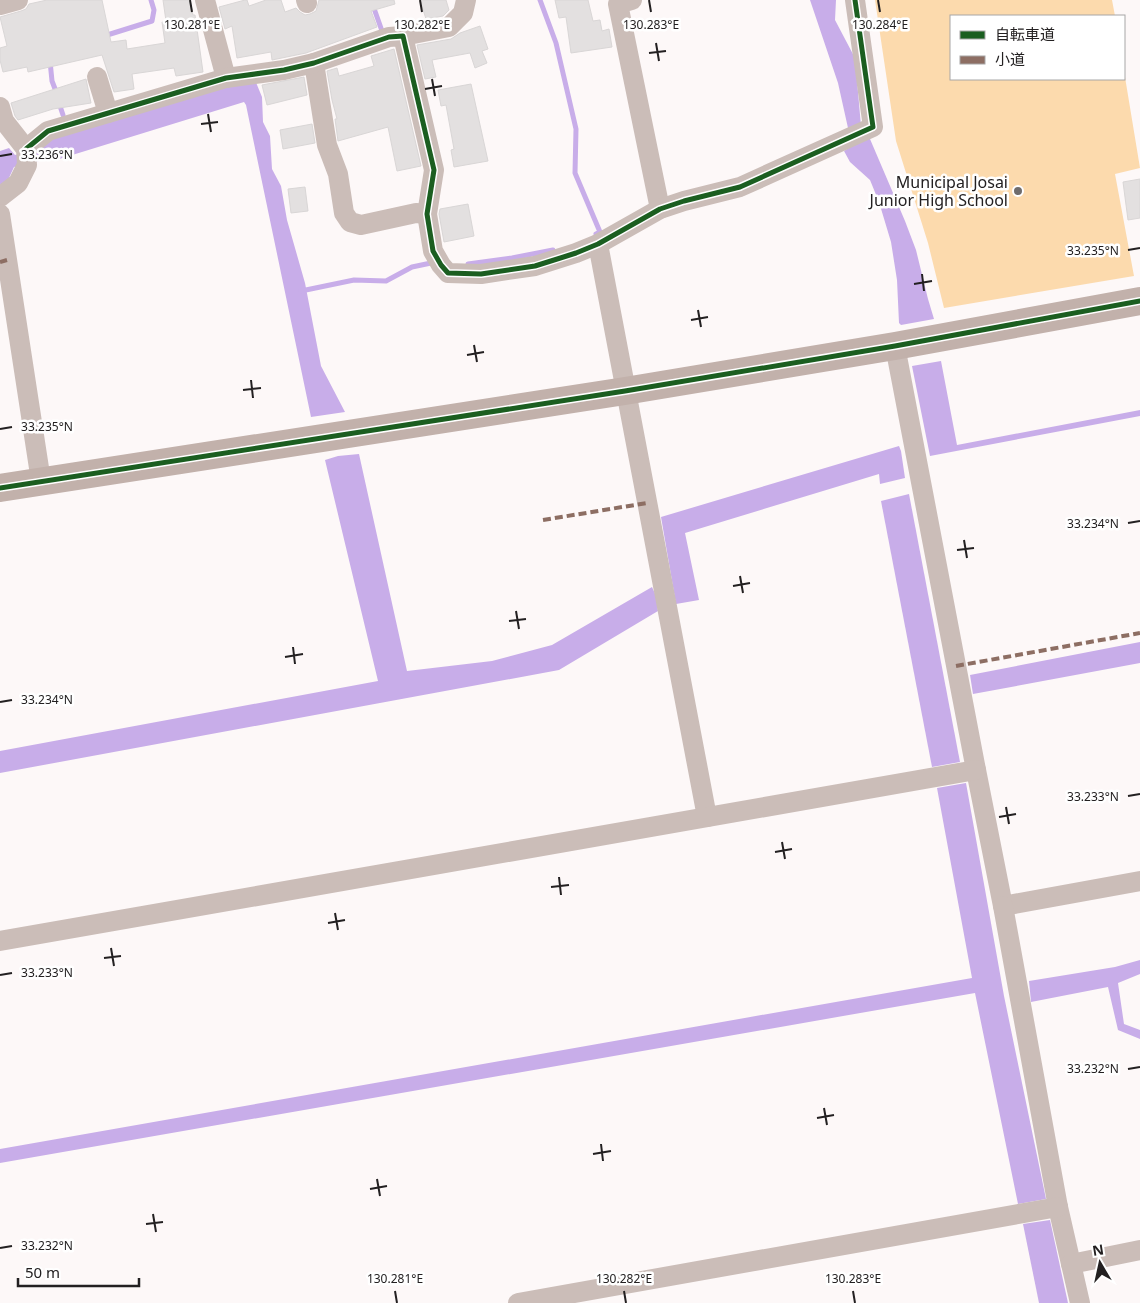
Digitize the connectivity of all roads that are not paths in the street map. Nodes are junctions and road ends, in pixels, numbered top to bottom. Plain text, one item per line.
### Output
1 (18, 0) edge
2 (205, 0) edge
3 (466, 0) edge
4 (632, 0) edge
5 (855, 0) edge
6 (0, 5) edge
7 (403, 36) junction
8 (314, 63) junction
9 (97, 77) dead end
10 (226, 78) junction
11 (0, 107) edge
12 (108, 113) junction
13 (27, 157) junction
14 (0, 197) edge
15 (660, 209) junction
16 (0, 214) edge
17 (427, 214) junction
18 (598, 244) junction
19 (1140, 302) edge
20 (895, 346) junction
21 (625, 391) junction
22 (41, 481) junction
23 (0, 488) edge
24 (976, 770) junction
25 (708, 817) junction
26 (1140, 881) edge
27 (1003, 906) junction
28 (0, 941) edge
29 (1058, 1207) junction
30 (1140, 1250) edge
31 (1071, 1264) junction
32 (518, 1303) edge
33 (1080, 1303) edge

1 - 6 street
2 - 10 street
3 - 7 street
4 - 15 street
5 - 15 street
7 - 8 street
7 - 17 street
8 - 10 street
8 - 17 street
9 - 12 street
10 - 12 street
11 - 13 street
12 - 13 street
13 - 14 street
15 - 18 street
16 - 22 street
17 - 18 street
18 - 21 street
19 - 20 street
20 - 21 street
20 - 24 street
21 - 22 street
21 - 25 street
22 - 23 street
24 - 25 street
24 - 27 street
25 - 28 street
26 - 27 street
27 - 29 street
29 - 31 street
29 - 32 street
30 - 31 street
31 - 33 street

